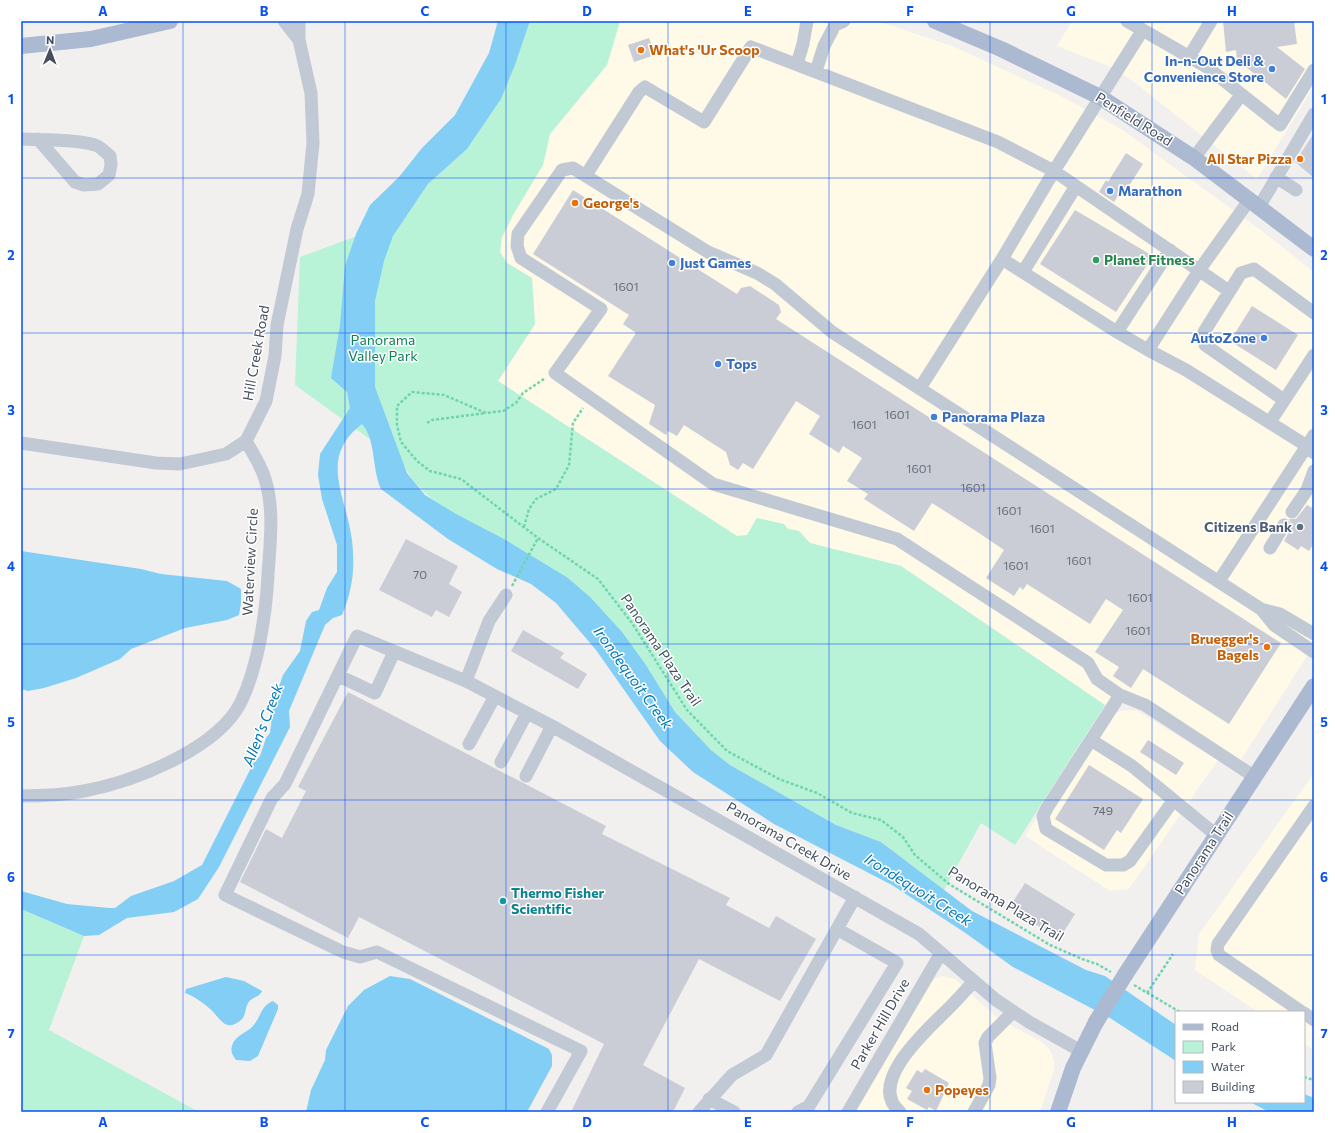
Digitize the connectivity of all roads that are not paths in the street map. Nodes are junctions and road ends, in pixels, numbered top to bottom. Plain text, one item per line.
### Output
1 (170, 21) edge
2 (284, 21) edge
3 (299, 21) edge
4 (807, 21) edge
5 (844, 21) edge
6 (1127, 21) edge
7 (1211, 21) edge
8 (942, 22) edge
9 (1142, 31) junction
10 (299, 40) junction
11 (21, 46) edge
12 (1189, 57) junction
13 (797, 64) junction
14 (1314, 70) edge
15 (816, 71) junction
16 (1242, 95) junction
17 (1100, 97) junction
18 (1314, 114) edge
19 (21, 139) edge
20 (38, 140) junction
21 (1194, 158) junction
22 (1054, 171) junction
23 (586, 175) junction
24 (1276, 177) junction
25 (1076, 186) junction
26 (1296, 190) dead end
27 (1254, 203) junction
28 (1314, 249) edge
29 (1170, 250) junction
30 (1002, 259) junction
31 (1200, 269) junction
32 (1023, 272) junction
33 (1229, 291) junction
34 (1314, 313) edge
35 (1117, 332) junction
36 (1148, 350) junction
37 (1314, 355) edge
38 (920, 388) junction
39 (1284, 400) junction
40 (1270, 422) junction
41 (1314, 435) edge
42 (246, 441) junction
43 (21, 443) edge
44 (1310, 450) edge
45 (1314, 471) edge
46 (1292, 512) dead end
47 (1284, 525) dead end
48 (1270, 548) dead end
49 (1219, 581) junction
50 (506, 595) dead end
51 (1261, 609) junction
52 (1314, 634) edge
53 (394, 652) junction
54 (1314, 652) edge
55 (339, 676) junction
56 (466, 681) junction
57 (1314, 686) edge
58 (1120, 695) junction
59 (495, 696) junction
60 (527, 712) junction
61 (552, 726) junction
62 (1091, 740) junction
63 (469, 744) dead end
64 (501, 762) dead end
65 (526, 776) dead end
66 (1254, 776) junction
67 (21, 796) edge
68 (1174, 801) junction
69 (1314, 806) edge
70 (1216, 835) junction
71 (855, 898) junction
72 (837, 929) junction
73 (941, 953) junction
74 (974, 981) junction
75 (1300, 1011) edge
76 (1013, 1012) junction
77 (1305, 1014) edge
78 (1314, 1020) edge
79 (1081, 1051) junction
80 (709, 1099) junction
81 (548, 1112) edge
82 (699, 1112) edge
83 (734, 1112) edge
84 (798, 1112) edge
85 (848, 1112) edge
86 (900, 1112) edge
87 (974, 1112) edge
88 (1058, 1112) edge

1 - 11 main road
2 - 10 street, Hill Creek Road
3 - 10 street, Hill Creek Road
4 - 13 street
5 - 15 street
6 - 9 street
7 - 12 street
8 - 17 main road, Penfield Road
9 - 12 street
9 - 17 street
10 - 42 street, Hill Creek Road
12 - 16 street
13 - 15 street
13 - 23 street
14 - 16 street
15 - 22 street
16 - 21 street
17 - 21 main road, Penfield Road
17 - 22 street
18 - 24 street
19 - 20 street
20 - 20 street
21 - 27 main road, Penfield Road
22 - 25 street
22 - 30 street
23 - 38 street
23 - 58 street
24 - 26 street
24 - 27 street
25 - 29 street
25 - 32 street
27 - 28 main road, Penfield Road
27 - 31 street
29 - 31 street
29 - 35 street
30 - 32 street
30 - 38 street
31 - 33 street
31 - 36 street
32 - 35 street
33 - 34 street
33 - 39 street
35 - 36 street
36 - 40 street
37 - 39 street
38 - 49 street
39 - 40 street
40 - 44 street
41 - 44 street
42 - 43 street
42 - 67 street, Waterview Circle
44 - 49 street
45 - 46 street
47 - 48 street
49 - 51 street
50 - 56 street
51 - 52 street
51 - 54 street
53 - 55 street, Panorama Creek Drive
53 - 55 street
53 - 56 street, Panorama Creek Drive
55 - 81 street
56 - 59 street, Panorama Creek Drive
57 - 66 main road, Panorama Trail
58 - 62 street
58 - 66 street
59 - 60 street, Panorama Creek Drive
59 - 63 street
60 - 61 street, Panorama Creek Drive
60 - 64 street
61 - 65 street
61 - 71 street, Panorama Creek Drive
62 - 68 street
62 - 68 street
66 - 70 main road, Panorama Trail
68 - 70 street
69 - 75 street
70 - 79 main road, Panorama Trail, bridge
71 - 72 street
71 - 73 street, Panorama Creek Drive
72 - 80 street
72 - 84 street
73 - 74 street, Panorama Creek Drive
73 - 85 street, Parker Hill Drive
74 - 76 street, Panorama Creek Drive
74 - 86 street
76 - 79 street, Panorama Creek Drive
76 - 87 street
77 - 78 street
79 - 88 main road, Panorama Trail
80 - 82 street
80 - 83 street

